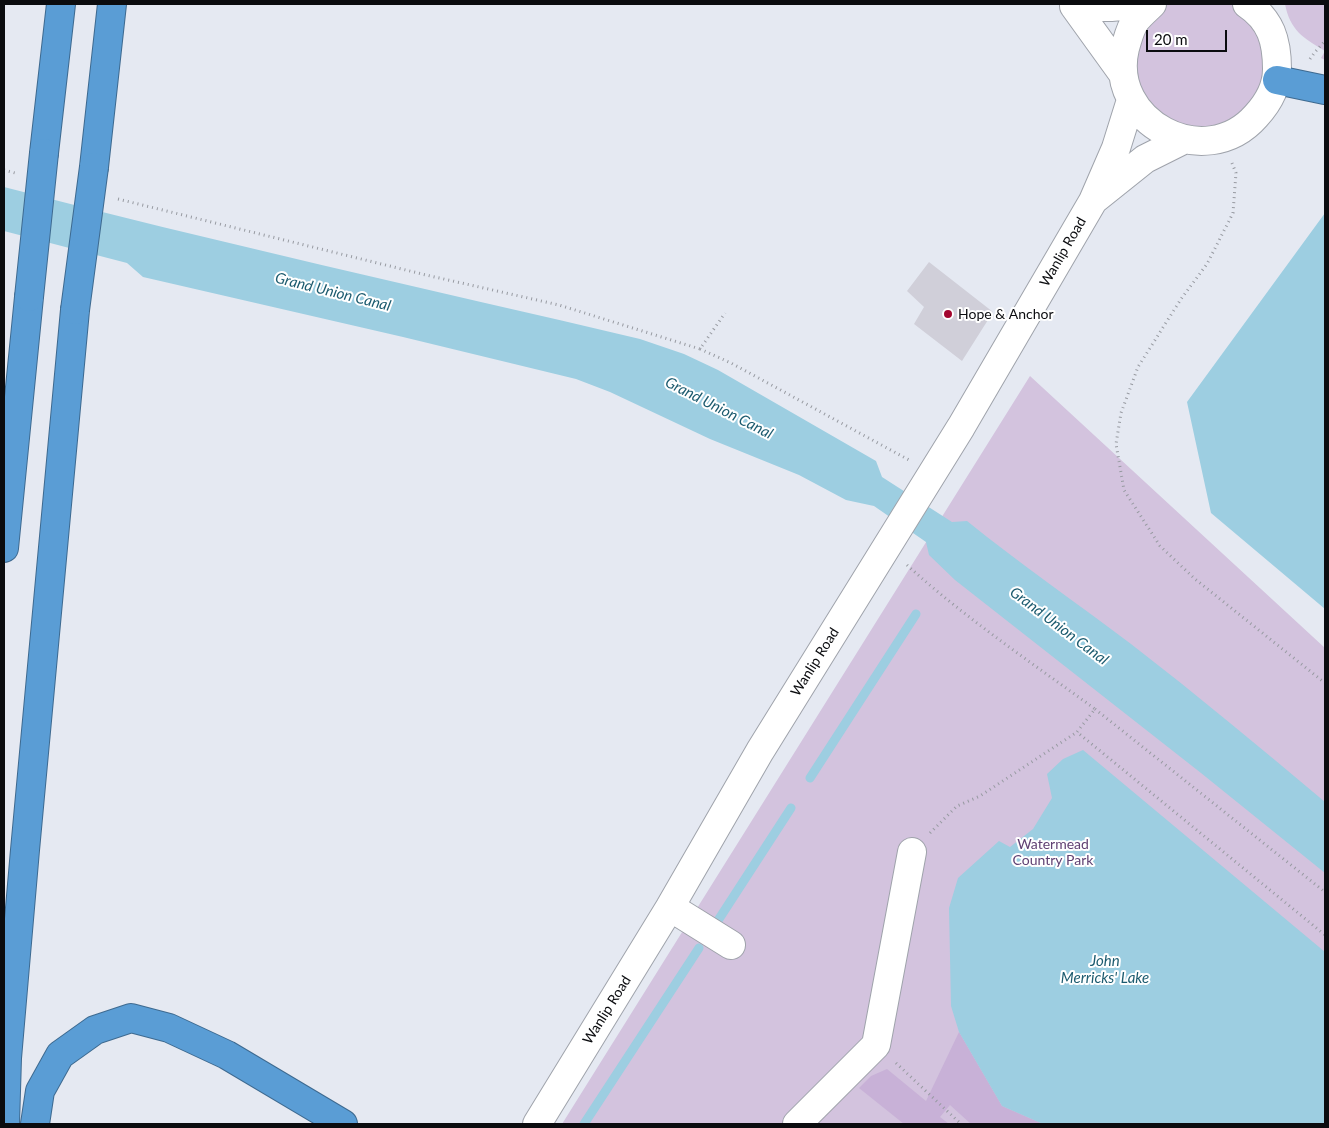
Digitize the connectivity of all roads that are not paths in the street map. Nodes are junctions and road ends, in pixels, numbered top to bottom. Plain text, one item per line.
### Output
1 (61, 4) edge
2 (112, 4) edge
3 (1144, 4) edge
4 (1152, 4) edge
5 (1255, 6) edge
6 (1123, 74) junction
7 (1277, 80) junction
8 (1325, 90) edge
9 (1131, 100) junction
10 (1183, 140) junction
11 (1093, 200) junction
12 (4, 548) edge
13 (912, 852) road end
14 (670, 907) junction
15 (730, 945) dead end
16 (5, 1124) edge
17 (35, 1124) edge
18 (343, 1124) edge
19 (537, 1124) edge
20 (797, 1124) edge

1 - 12 highway, bridge
2 - 16 highway, bridge
3 - 6 street
4 - 6 street
5 - 7 street
6 - 9 street
7 - 8 highway
7 - 10 street
9 - 10 street
9 - 11 street, Wanlip Road
10 - 11 street, Wanlip Road
11 - 14 street, Wanlip Road
13 - 20 street
14 - 15 street
14 - 19 street, Wanlip Road
17 - 18 highway

